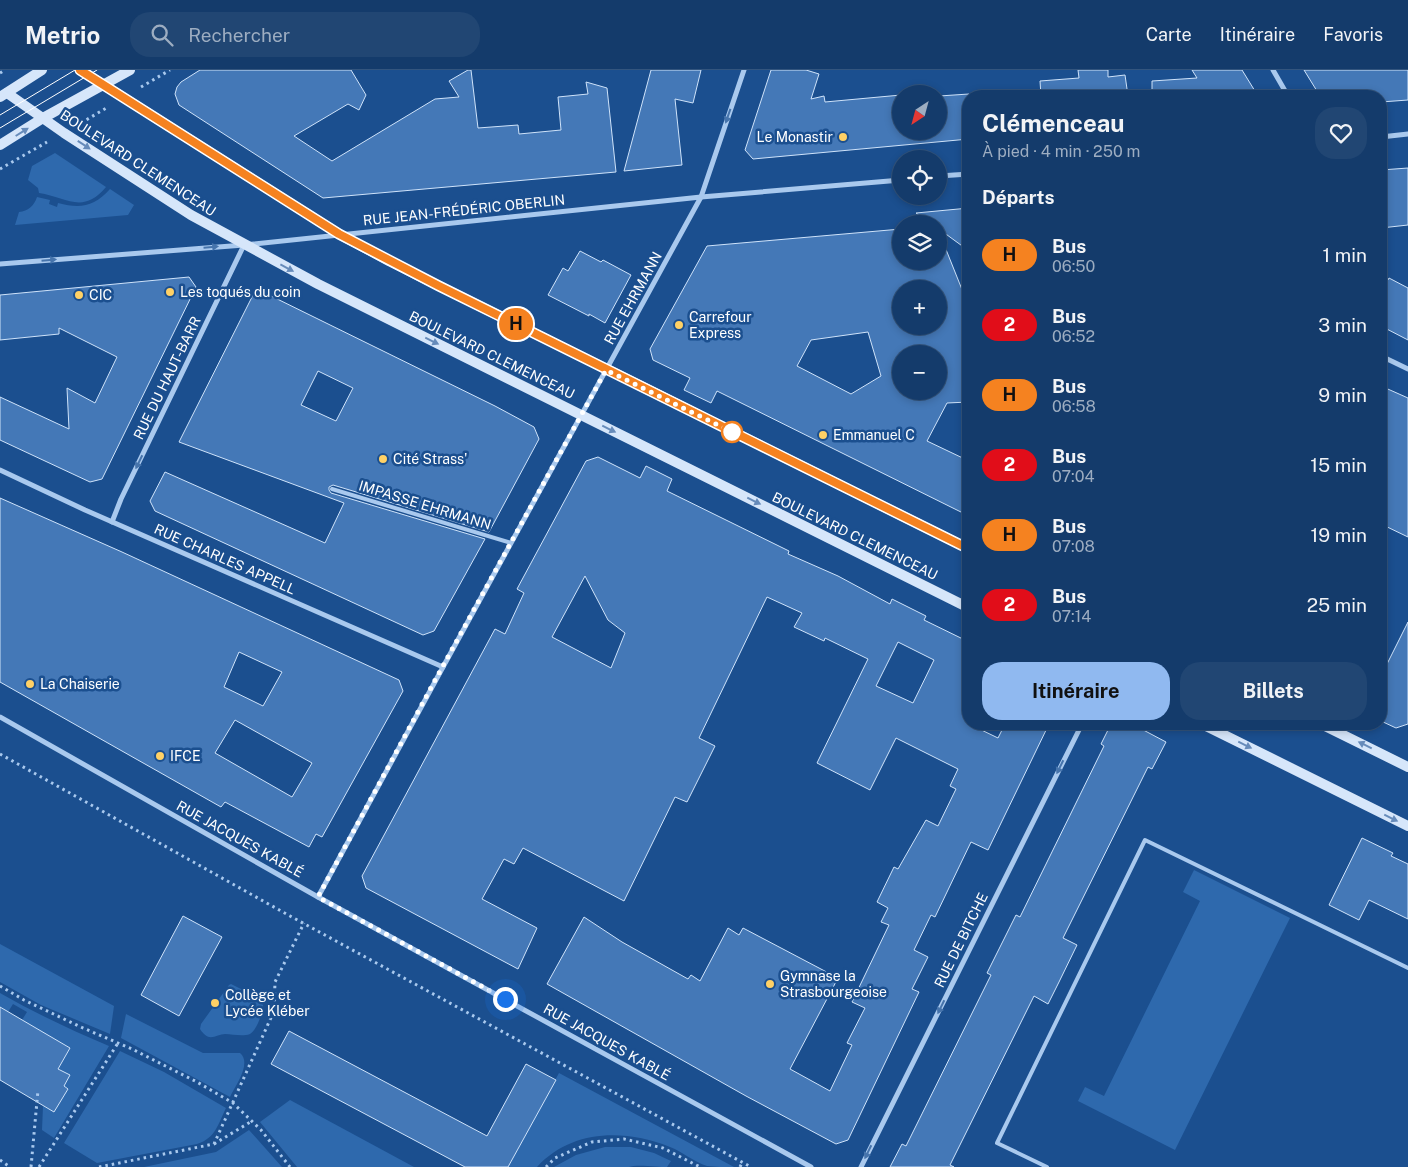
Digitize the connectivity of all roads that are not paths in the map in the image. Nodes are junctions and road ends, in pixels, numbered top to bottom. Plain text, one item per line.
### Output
1 (42, 70) edge
2 (80, 70) edge
3 (130, 70) edge
4 (744, 70) edge
5 (1273, 70) edge
6 (103, 85) junction
7 (1285, 90) edge
8 (2, 93) edge
9 (43, 118) junction
10 (1408, 134) edge
11 (1387, 136) edge
12 (0, 145) edge
13 (962, 174) edge
14 (947, 175) edge
15 (892, 181) edge
16 (701, 197) junction
17 (339, 234) junction
18 (244, 244) junction
19 (0, 264) edge
20 (1387, 359) edge
21 (1408, 369) edge
22 (606, 370) junction
23 (582, 415) junction
24 (0, 470) edge
25 (332, 489) dead end
26 (112, 522) junction
27 (511, 543) junction
28 (962, 546) edge
29 (962, 605) edge
30 (443, 667) junction
31 (0, 717) edge
32 (1079, 730) edge
33 (1214, 730) edge
34 (1333, 730) edge
35 (1408, 767) edge
36 (1408, 826) edge
37 (318, 897) junction
38 (1408, 968) edge
39 (811, 1167) edge
40 (861, 1167) edge
41 (1046, 1167) edge

1 - 8 street
2 - 6 street
3 - 6 street
4 -> 16 street, RUE EHRMANN
5 - 7 street
6 - 9 street
6 - 17 street
8 - 9 street, BOULEVARD CLEMENCEAU
12 -> 9 street
9 -> 18 street, BOULEVARD CLEMENCEAU
10 - 11 street
13 - 14 street
15 - 16 street, RUE JEAN-FRÉDÉRIC OBERLIN
16 - 17 street, RUE JEAN-FRÉDÉRIC OBERLIN
16 - 22 street, RUE EHRMANN
17 - 18 street, RUE JEAN-FRÉDÉRIC OBERLIN
17 - 22 street
19 -> 18 street, RUE JEAN-FRÉDÉRIC OBERLIN
18 -> 23 street, BOULEVARD CLEMENCEAU
18 -> 26 street, RUE DU HAUT-BARR
20 - 21 street
22 - 23 street, RUE EHRMANN
22 - 28 street
23 - 27 street, RUE EHRMANN
23 -> 29 street, BOULEVARD CLEMENCEAU
24 - 26 street, RUE CHARLES APPELL
25 - 27 lane, IMPASSE EHRMANN
26 - 30 street, RUE CHARLES APPELL
27 - 30 street, RUE EHRMANN
30 - 37 street, RUE EHRMANN
31 - 37 street, RUE JACQUES KABLÉ
32 -> 40 street, RUE DE BITCHE
33 -> 36 street
35 -> 34 street
37 - 39 street, RUE JACQUES KABLÉ
38 - 41 lane

